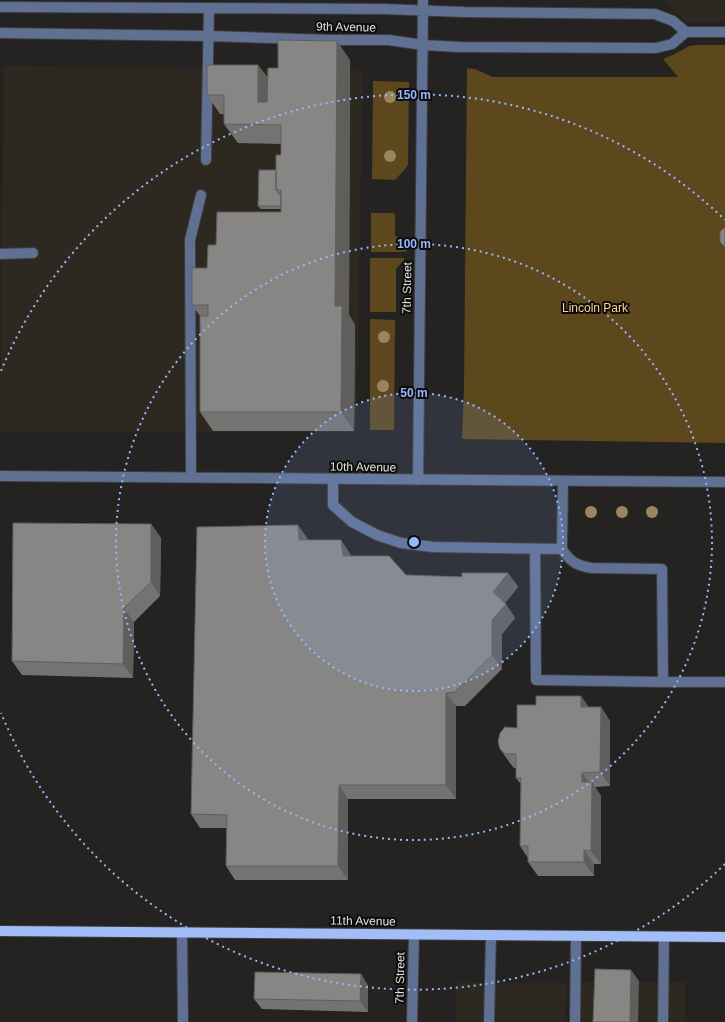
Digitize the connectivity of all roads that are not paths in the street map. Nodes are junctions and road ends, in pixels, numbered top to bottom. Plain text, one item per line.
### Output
1 (423, 0) edge
2 (28, 3) edge
3 (203, 5) edge
4 (0, 7) edge
5 (423, 11) junction
6 (686, 32) junction
7 (725, 32) edge
8 (0, 33) edge
9 (209, 36) junction
10 (423, 45) junction
11 (206, 160) dead end
12 (201, 195) dead end
13 (33, 253) dead end
14 (0, 254) edge
15 (0, 476) edge
16 (191, 478) junction
17 (333, 479) junction
18 (418, 480) junction
19 (563, 481) junction
20 (725, 482) edge
21 (535, 549) junction
22 (562, 549) junction
23 (663, 682) junction
24 (725, 682) edge
25 (0, 931) edge
26 (182, 932) junction
27 (414, 935) junction
28 (491, 935) junction
29 (576, 936) junction
30 (664, 937) junction
31 (725, 937) edge
32 (183, 1022) edge
33 (412, 1022) edge
34 (489, 1022) edge
35 (575, 1022) edge
36 (664, 1022) edge

1 - 5 street, 7th Street
2 - 3 street, 9th Avenue
2 - 4 street, 9th Avenue
3 - 5 street, 9th Avenue
3 - 9 street
5 - 6 street, 9th Avenue
5 - 10 street, 7th Street
6 - 7 street
6 - 10 street, 9th Avenue
8 - 9 street, 9th Avenue
9 - 10 street, 9th Avenue
9 - 11 street
10 - 18 street, 7th Street
12 - 16 street
13 - 14 street
15 - 16 street, 10th Avenue
16 - 17 street, 10th Avenue
17 - 18 street, 10th Avenue
17 - 21 street
18 - 19 street, 10th Avenue
19 - 20 street, 10th Avenue
19 - 22 street
21 - 22 street
21 - 23 street
22 - 23 street
23 - 24 street
25 - 26 main road, 11th Avenue
26 - 27 main road, 11th Avenue
26 - 32 street
27 - 28 main road, 11th Avenue
27 - 33 street, 7th Street
28 - 29 main road, 11th Avenue
28 - 34 street
29 - 30 main road, 11th Avenue
29 - 35 street
30 - 31 main road, 11th Avenue
30 - 36 street

